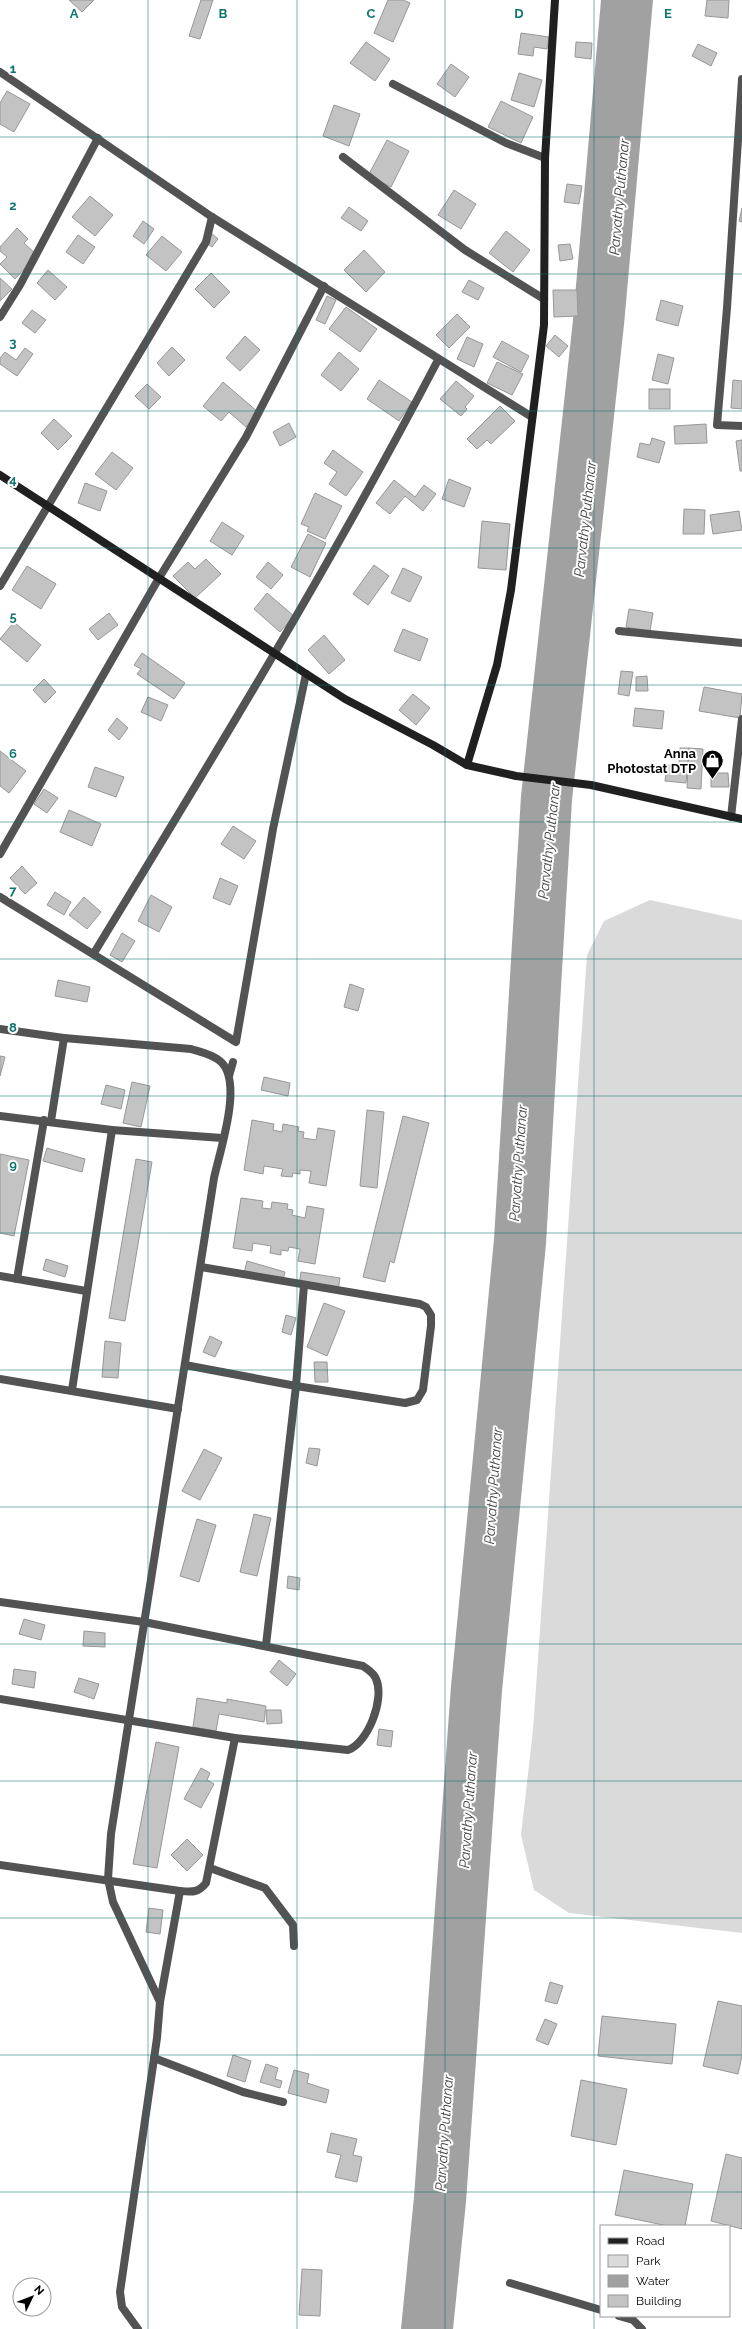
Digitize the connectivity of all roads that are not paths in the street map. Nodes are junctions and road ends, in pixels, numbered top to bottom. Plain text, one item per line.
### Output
1 (555, 0) edge
2 (0, 72) edge
3 (742, 79) edge
4 (393, 84) dead end
5 (98, 138) junction
6 (342, 157) dead end
7 (545, 158) junction
8 (212, 217) junction
9 (324, 286) junction
10 (544, 299) junction
11 (0, 317) edge
12 (438, 360) junction
13 (532, 417) junction
14 (742, 426) edge
15 (0, 475) edge
16 (47, 505) junction
17 (159, 578) junction
18 (0, 586) edge
19 (620, 631) dead end
20 (742, 643) edge
21 (275, 654) junction
22 (306, 674) junction
23 (742, 719) edge
24 (467, 765) junction
25 (731, 817) junction
26 (742, 819) edge
27 (0, 854) edge
28 (0, 897) edge
29 (94, 953) junction
30 (0, 1029) edge
31 (64, 1038) junction
32 (233, 1062) dead end
33 (229, 1076) junction
34 (0, 1116) edge
35 (48, 1121) junction
36 (112, 1130) junction
37 (222, 1138) junction
38 (201, 1267) junction
39 (0, 1276) edge
40 (17, 1279) junction
41 (304, 1286) junction
42 (86, 1291) junction
43 (185, 1365) junction
44 (0, 1379) edge
45 (296, 1386) junction
46 (72, 1390) junction
47 (178, 1408) junction
48 (0, 1602) edge
49 (144, 1622) junction
50 (266, 1645) junction
51 (0, 1699) edge
52 (129, 1720) junction
53 (236, 1738) junction
54 (0, 1865) edge
55 (210, 1868) junction
56 (108, 1879) junction
57 (180, 1892) junction
58 (294, 1946) dead end
59 (160, 2002) junction
60 (154, 2058) junction
61 (283, 2102) dead end
62 (510, 2283) dead end
63 (600, 2310) edge
64 (622, 2317) edge
65 (138, 2329) edge
66 (642, 2329) edge

1 - 7 main road
2 - 5 street
3 - 14 street
4 - 7 street
5 - 8 street
5 - 11 street
6 - 10 street
7 - 10 main road
8 - 9 street
8 - 16 street
9 - 12 street
9 - 17 street
10 - 13 main road
12 - 13 street
12 - 21 street
13 - 24 main road
15 - 16 main road
16 - 17 main road
16 - 18 street
17 - 21 main road
17 - 27 street
19 - 20 street
21 - 22 main road
21 - 29 street
22 - 24 main road
22 - 29 street
23 - 25 street
24 - 25 main road
25 - 26 main road
28 - 29 street
30 - 31 street
31 - 33 street
31 - 35 street
32 - 33 street
33 - 37 street
34 - 35 street
35 - 36 street
35 - 40 street
36 - 37 street
36 - 42 street
37 - 38 street
38 - 41 street
38 - 43 street
39 - 40 street
40 - 42 street
41 - 45 street
41 - 45 street
42 - 46 street
43 - 45 street
43 - 47 street
44 - 46 street
45 - 50 street
46 - 47 street
47 - 49 street
48 - 49 street
49 - 50 street
49 - 52 street
50 - 53 street
51 - 52 street
52 - 53 street
52 - 56 street
53 - 55 street
54 - 56 street
55 - 57 street
55 - 58 street
56 - 57 street
56 - 59 street
57 - 59 street
59 - 60 street
60 - 61 street
60 - 65 street
62 - 63 street
64 - 66 street

